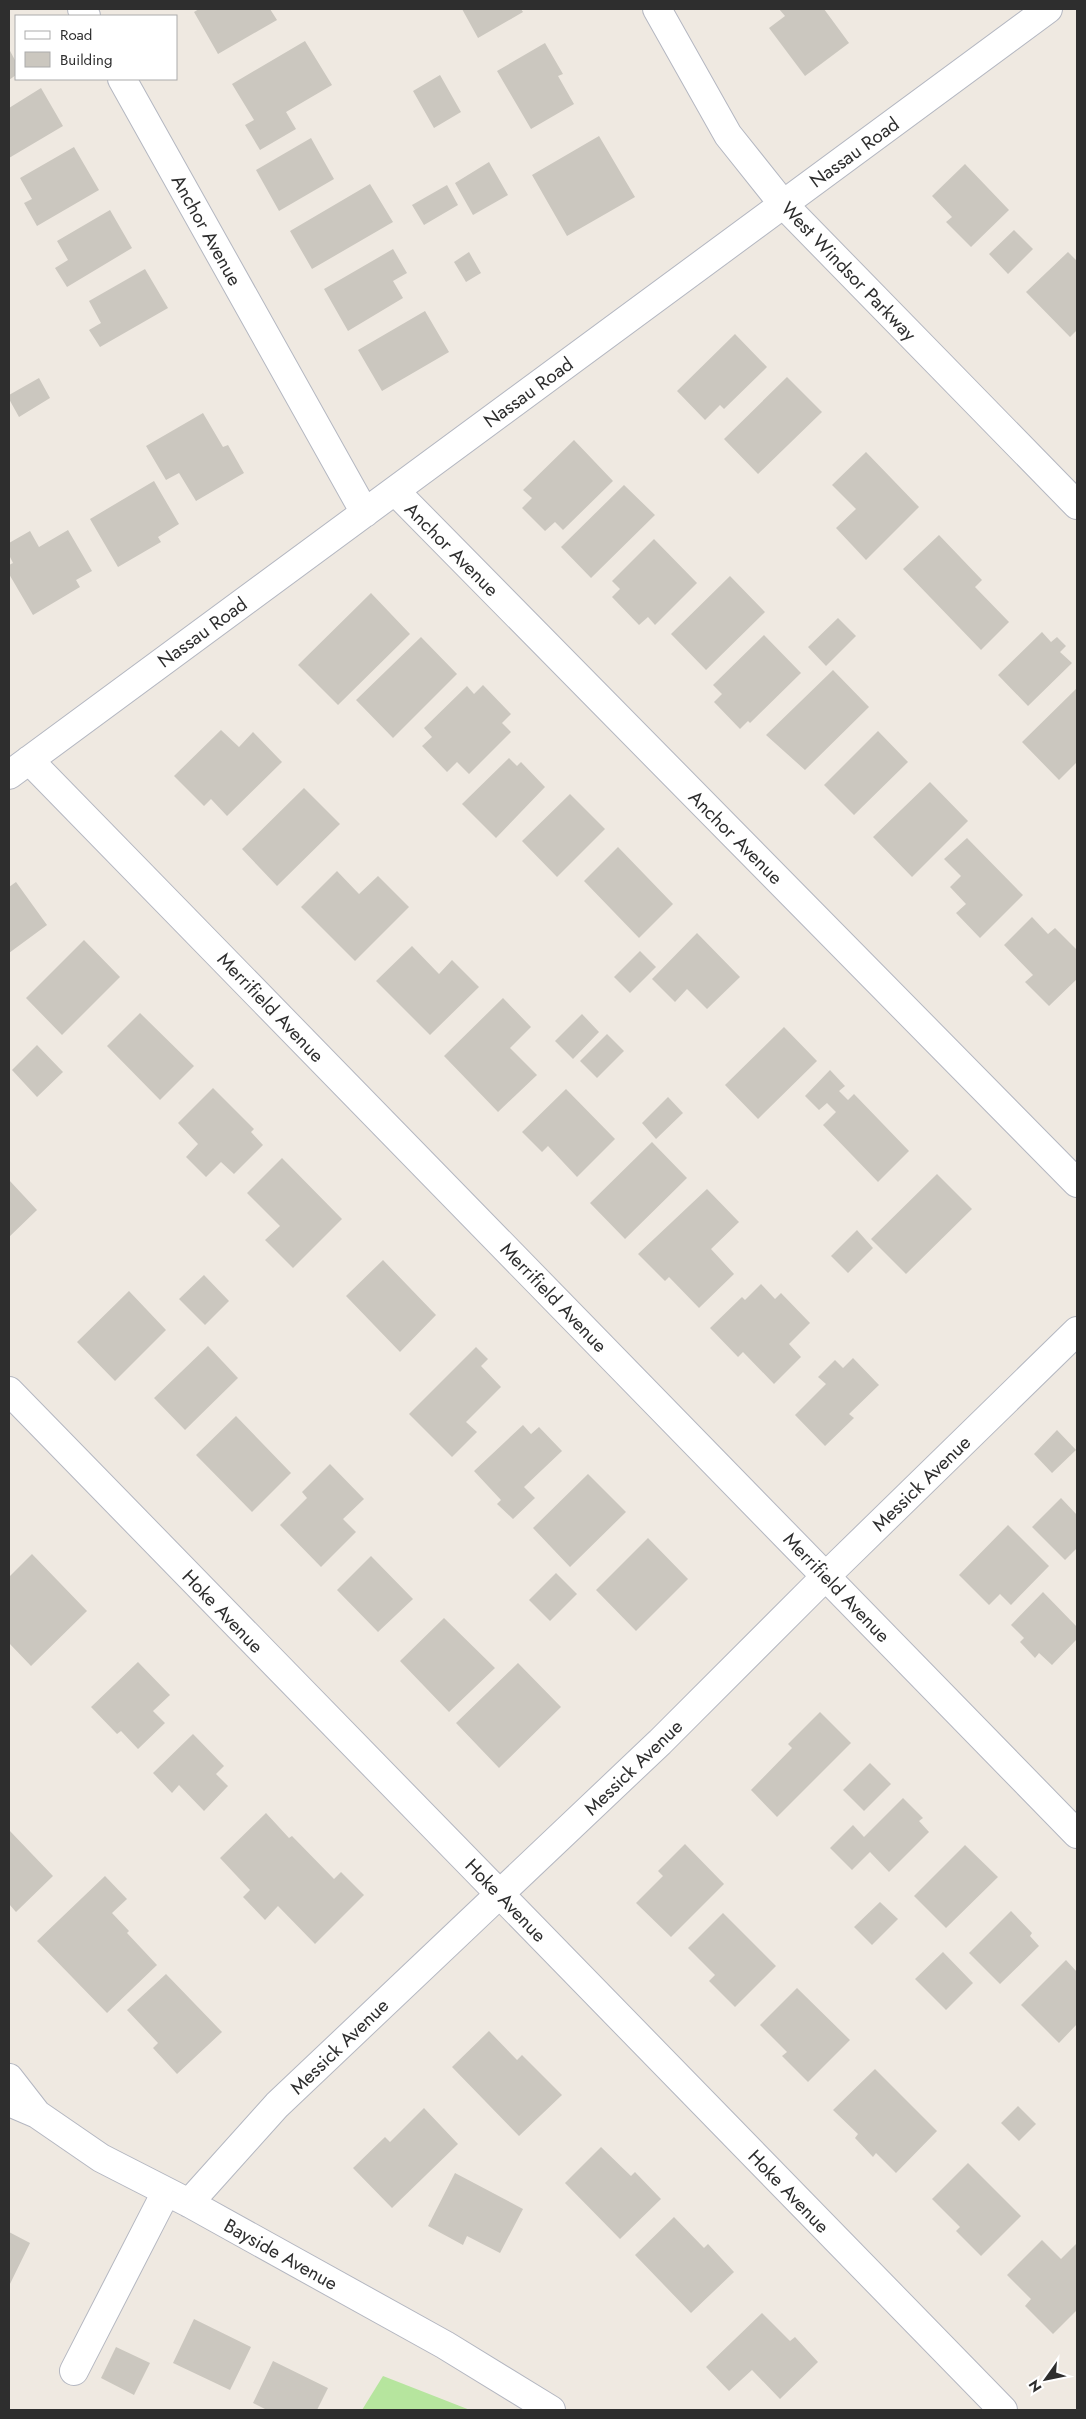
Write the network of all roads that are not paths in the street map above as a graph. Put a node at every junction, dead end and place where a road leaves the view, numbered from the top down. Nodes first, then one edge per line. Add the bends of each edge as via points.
1 (657, 9) edge
2 (1048, 9) edge
3 (123, 80) edge
4 (783, 204) junction
5 (395, 491) junction
6 (1077, 505) edge
7 (365, 513) junction
8 (19, 768) edge
9 (1077, 1183) edge
10 (1077, 1331) edge
11 (9, 1392) edge
12 (826, 1576) junction
13 (1077, 1834) edge
14 (500, 1894) junction
15 (9, 2078) edge
16 (9, 2102) edge
17 (37, 2114) junction
18 (177, 2197) junction
19 (74, 2371) dead end
20 (551, 2410) edge
21 (1003, 2410) edge

1 - 4 street, West Windsor Parkway via 728,135
2 - 4 street, Nassau Road
3 - 7 street, Anchor Avenue
4 - 5 street, Nassau Road
4 - 6 street, West Windsor Parkway
5 - 7 street, Nassau Road
5 - 9 street, Anchor Avenue
7 - 8 street, Nassau Road
8 - 12 street, Merrifield Avenue
10 - 12 street, Messick Avenue
11 - 14 street, Hoke Avenue
12 - 13 street, Merrifield Avenue
12 - 14 street, Messick Avenue via 660,1742
14 - 18 street, Messick Avenue
14 - 21 street, Hoke Avenue
15 - 17 street
16 - 17 street, Bayside Avenue
17 - 18 street, Bayside Avenue via 101,2158
18 - 19 street, Messick Avenue
18 - 20 street, Bayside Avenue via 444,2345

